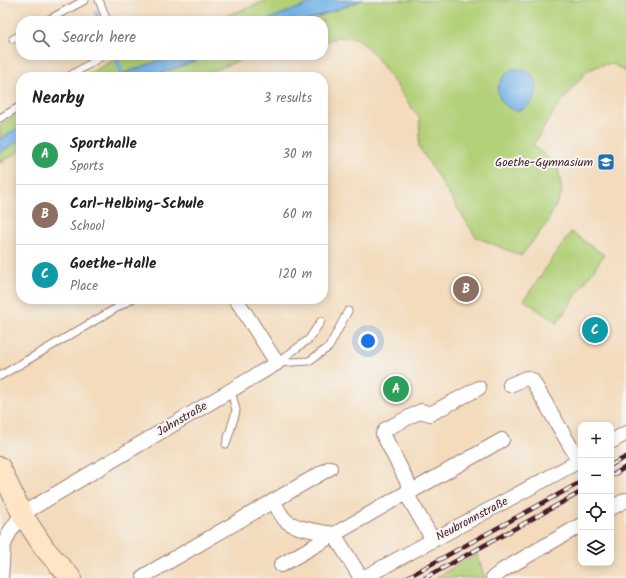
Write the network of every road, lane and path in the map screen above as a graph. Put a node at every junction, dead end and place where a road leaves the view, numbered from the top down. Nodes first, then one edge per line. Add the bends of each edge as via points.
1 (85, 0) edge
2 (99, 0) edge
3 (55, 16) edge
4 (105, 16) edge
5 (16, 38) edge
6 (13, 39) dead end
7 (96, 60) edge
8 (76, 72) edge
9 (16, 109) edge
10 (0, 118) edge
11 (123, 304) edge
12 (239, 304) edge
13 (348, 311) dead end
14 (321, 321) dead end
15 (277, 363) junction
16 (0, 376) edge
17 (510, 385) dead end
18 (479, 388) dead end
19 (231, 391) junction
20 (626, 434) edge
21 (502, 440) dead end
22 (614, 440) edge
23 (226, 444) dead end
24 (579, 458) edge
25 (578, 461) edge
26 (0, 467) edge
27 (330, 468) dead end
28 (409, 492) junction
29 (626, 500) edge
30 (273, 501) junction
31 (614, 506) edge
32 (22, 514) junction
33 (578, 528) edge
34 (334, 534) junction
35 (433, 540) junction
36 (281, 565) dead end
37 (68, 575) edge
38 (144, 576) dead end
39 (1, 578) edge
40 (362, 578) edge
41 (493, 578) edge

1 - 3 lane
2 - 4 lane
5 - 6 lane
7 - 8 lane
9 - 10 lane
11 - 16 lane
12 - 15 street
13 - 15 lane via 329,348 309,361
14 - 15 lane via 309,339
15 - 19 street, Jahnstraße
17 - 24 street via 526,378 532,380
18 - 28 street via 430,414 421,411 386,429 383,434
19 - 23 lane via 236,415
19 - 32 street, Jahnstraße
20 - 22 street
21 - 28 street
25 - 35 street, Neubronnstraße
26 - 32 street
27 - 30 street
28 - 34 street
28 - 35 street
29 - 31 street
30 - 34 street via 287,521 296,526
30 - 38 street
32 - 37 street via 45,549
32 - 39 street via 3,547
33 - 41 street
34 - 36 street
34 - 40 street
35 - 40 street, Neubronnstraße

